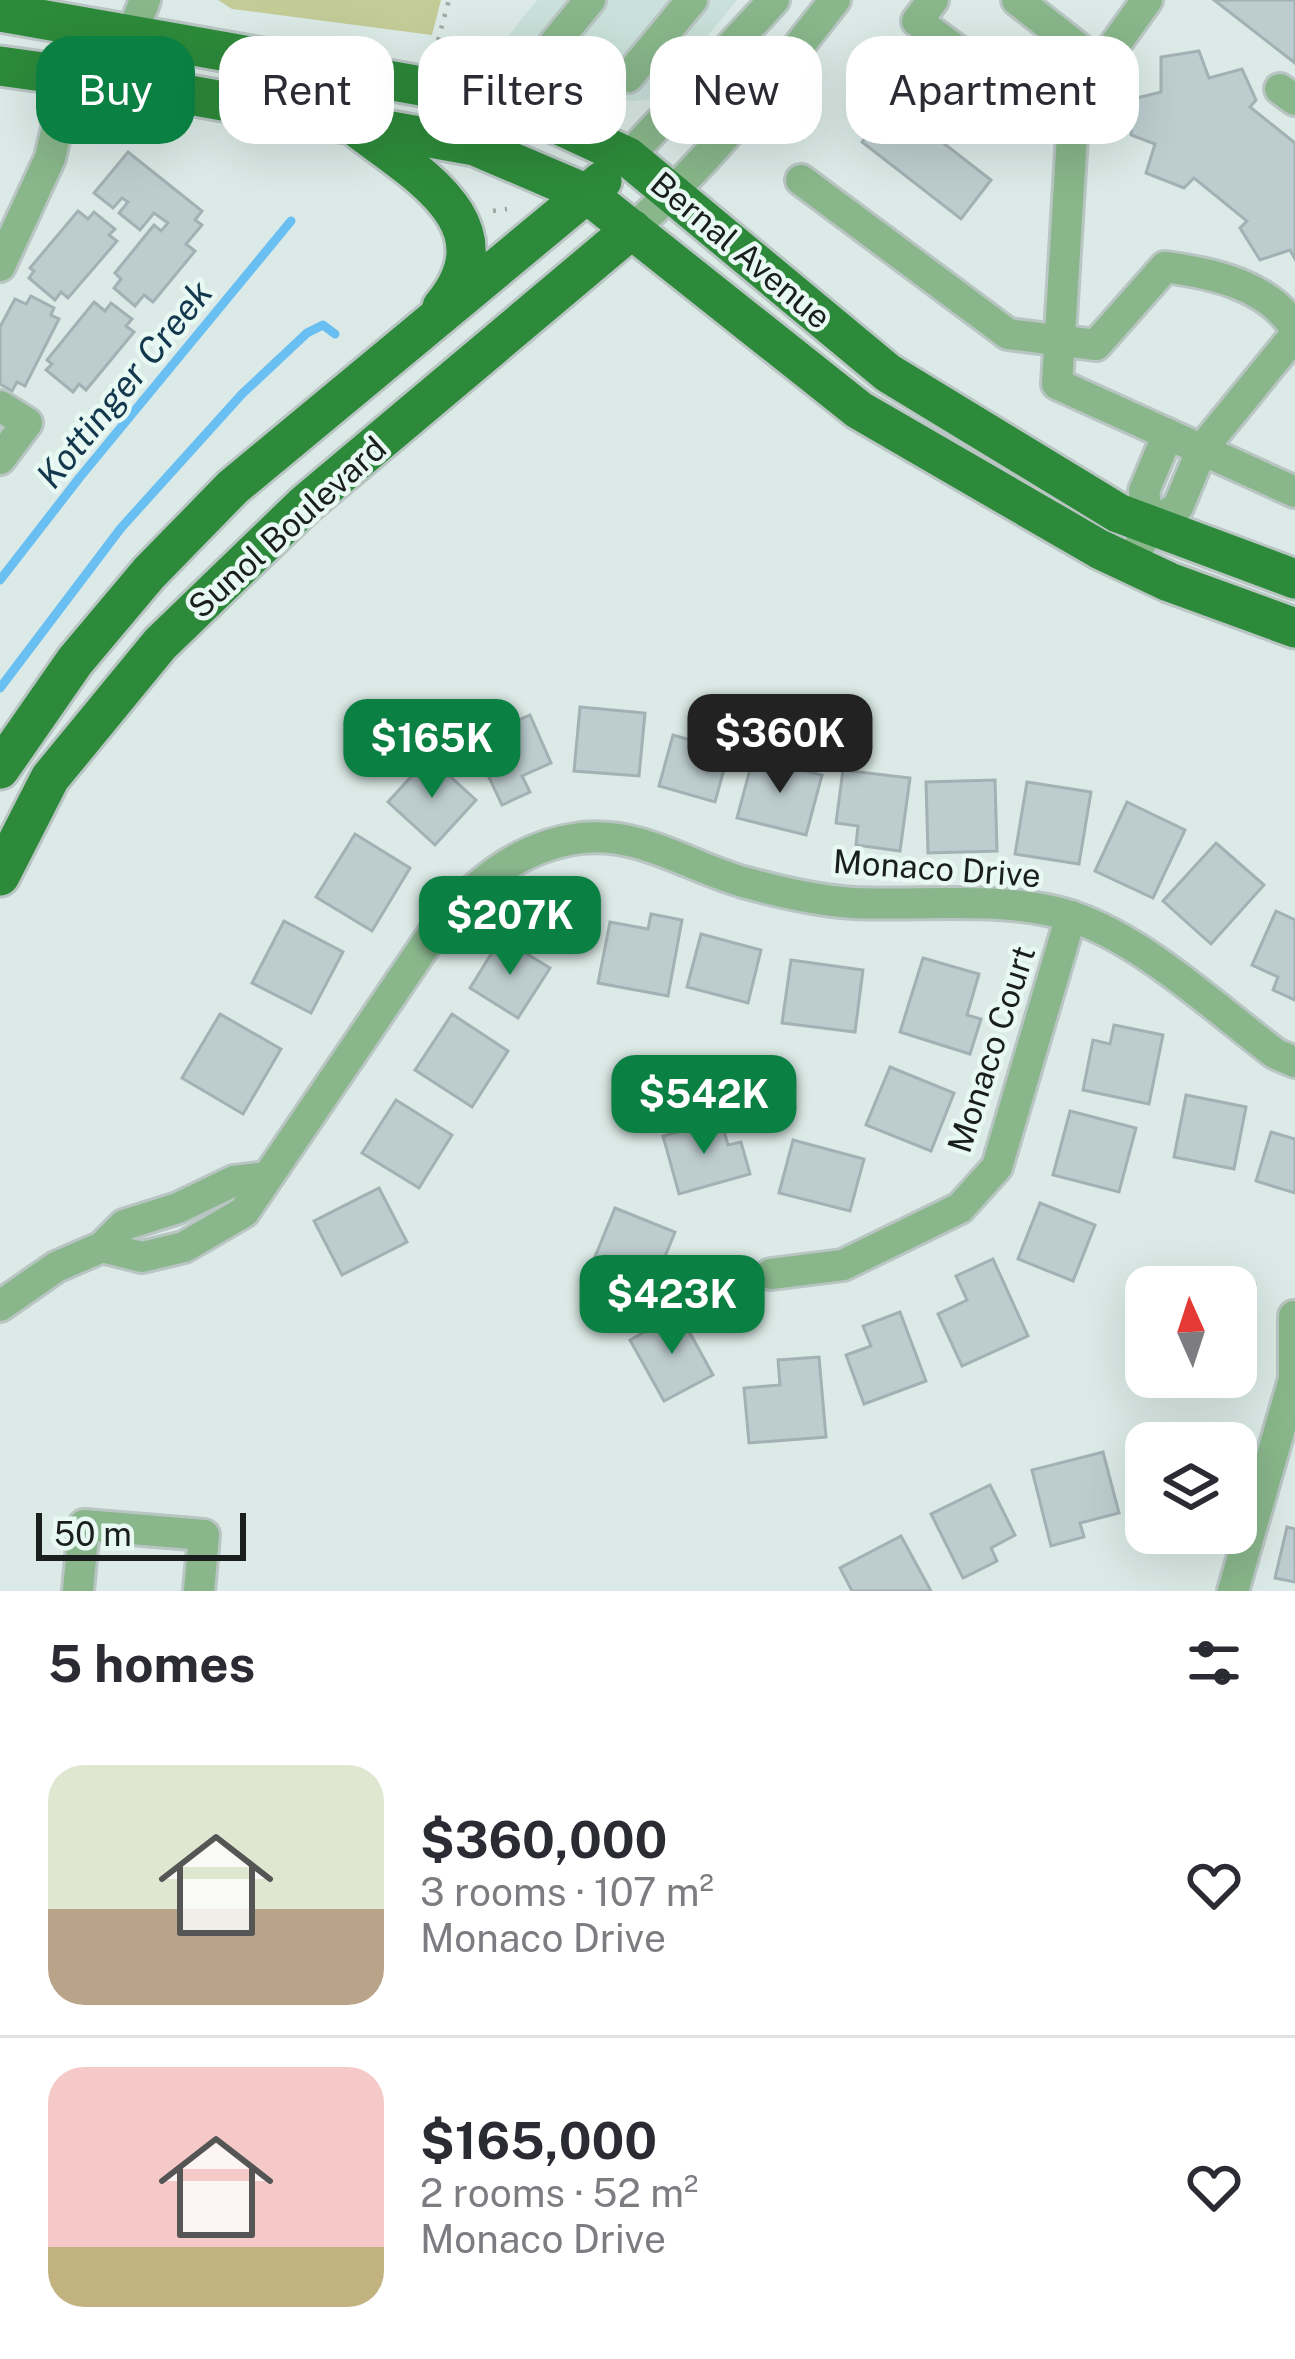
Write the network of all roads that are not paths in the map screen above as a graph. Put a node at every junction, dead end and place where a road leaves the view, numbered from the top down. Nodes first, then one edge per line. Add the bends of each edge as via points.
1 (590, 0) edge
2 (692, 0) edge
3 (774, 0) edge
4 (836, 0) edge
5 (933, 0) edge
6 (1017, 0) edge
7 (1147, 0) edge
8 (0, 12) edge
9 (138, 17) edge
10 (560, 36) edge
11 (937, 36) edge
12 (1063, 36) edge
13 (1121, 36) edge
14 (0, 66) edge
15 (36, 71) edge
16 (626, 77) edge
17 (418, 81) edge
18 (394, 131) edge
19 (53, 144) edge
20 (379, 144) edge
21 (600, 144) edge
22 (1072, 144) edge
23 (628, 157) junction
24 (801, 180) dead end
25 (587, 194) junction
26 (673, 194) junction
27 (632, 229) junction
28 (0, 266) edge
29 (1295, 332) edge
30 (416, 339) junction
31 (1059, 340) junction
32 (0, 406) edge
33 (1168, 434) junction
34 (1202, 449) junction
35 (0, 459) edge
36 (1295, 492) edge
37 (1149, 526) junction
38 (1132, 565) junction
39 (1295, 580) edge
40 (1295, 628) edge
41 (0, 770) edge
42 (0, 876) edge
43 (1071, 916) junction
44 (1295, 1062) edge
45 (771, 1274) dead end
46 (0, 1306) edge
47 (1294, 1316) edge
48 (78, 1591) edge
49 (199, 1591) edge
50 (1233, 1591) edge

1 - 10 street
2 - 16 street
3 - 23 street
4 - 26 street
5 - 11 street via 917,21
6 - 12 street
7 - 13 street
8 - 9 main road, Bernal Avenue
9 - 17 main road, Bernal Avenue
14 - 15 main road, Bernal Avenue
18 - 25 main road, Bernal Avenue via 476,146
19 - 28 street
20 - 30 main road via 428,181 453,208 464,236 462,283
21 - 23 main road, Bernal Avenue
22 - 31 street
23 - 25 main road, Sunol Boulevard
23 - 26 main road, Bernal Avenue
24 - 31 street via 1008,334
25 - 27 main road, Bernal Avenue
25 - 30 main road, Sunol Boulevard
26 - 27 street
26 - 37 main road, Bernal Avenue via 888,373
27 - 38 main road, Bernal Avenue via 860,410
27 - 42 main road, Sunol Boulevard via 304,505 160,644 50,778
29 - 31 street via 1264,296 1211,274 1165,267 1096,345
29 - 34 street
30 - 41 main road, Sunol Boulevard via 233,487 149,572
31 - 33 street via 1057,383
32 - 35 street via 28,424
33 - 34 street
33 - 37 street via 1144,490
34 - 36 street
34 - 37 street via 1178,507
37 - 38 street
37 - 39 main road, Bernal Avenue
38 - 40 main road, Bernal Avenue
43 - 44 street, Monaco Drive via 1135,944
43 - 45 street, Monaco Court via 997,1167 960,1208 842,1265
43 - 46 street, Monaco Drive via 848,902 744,883 644,842 581,838 515,858 465,894 432,935 267,1177 234,1181 124,1225 102,1247
47 - 50 street via 1294,1379
48 - 49 street via 84,1525 204,1535

